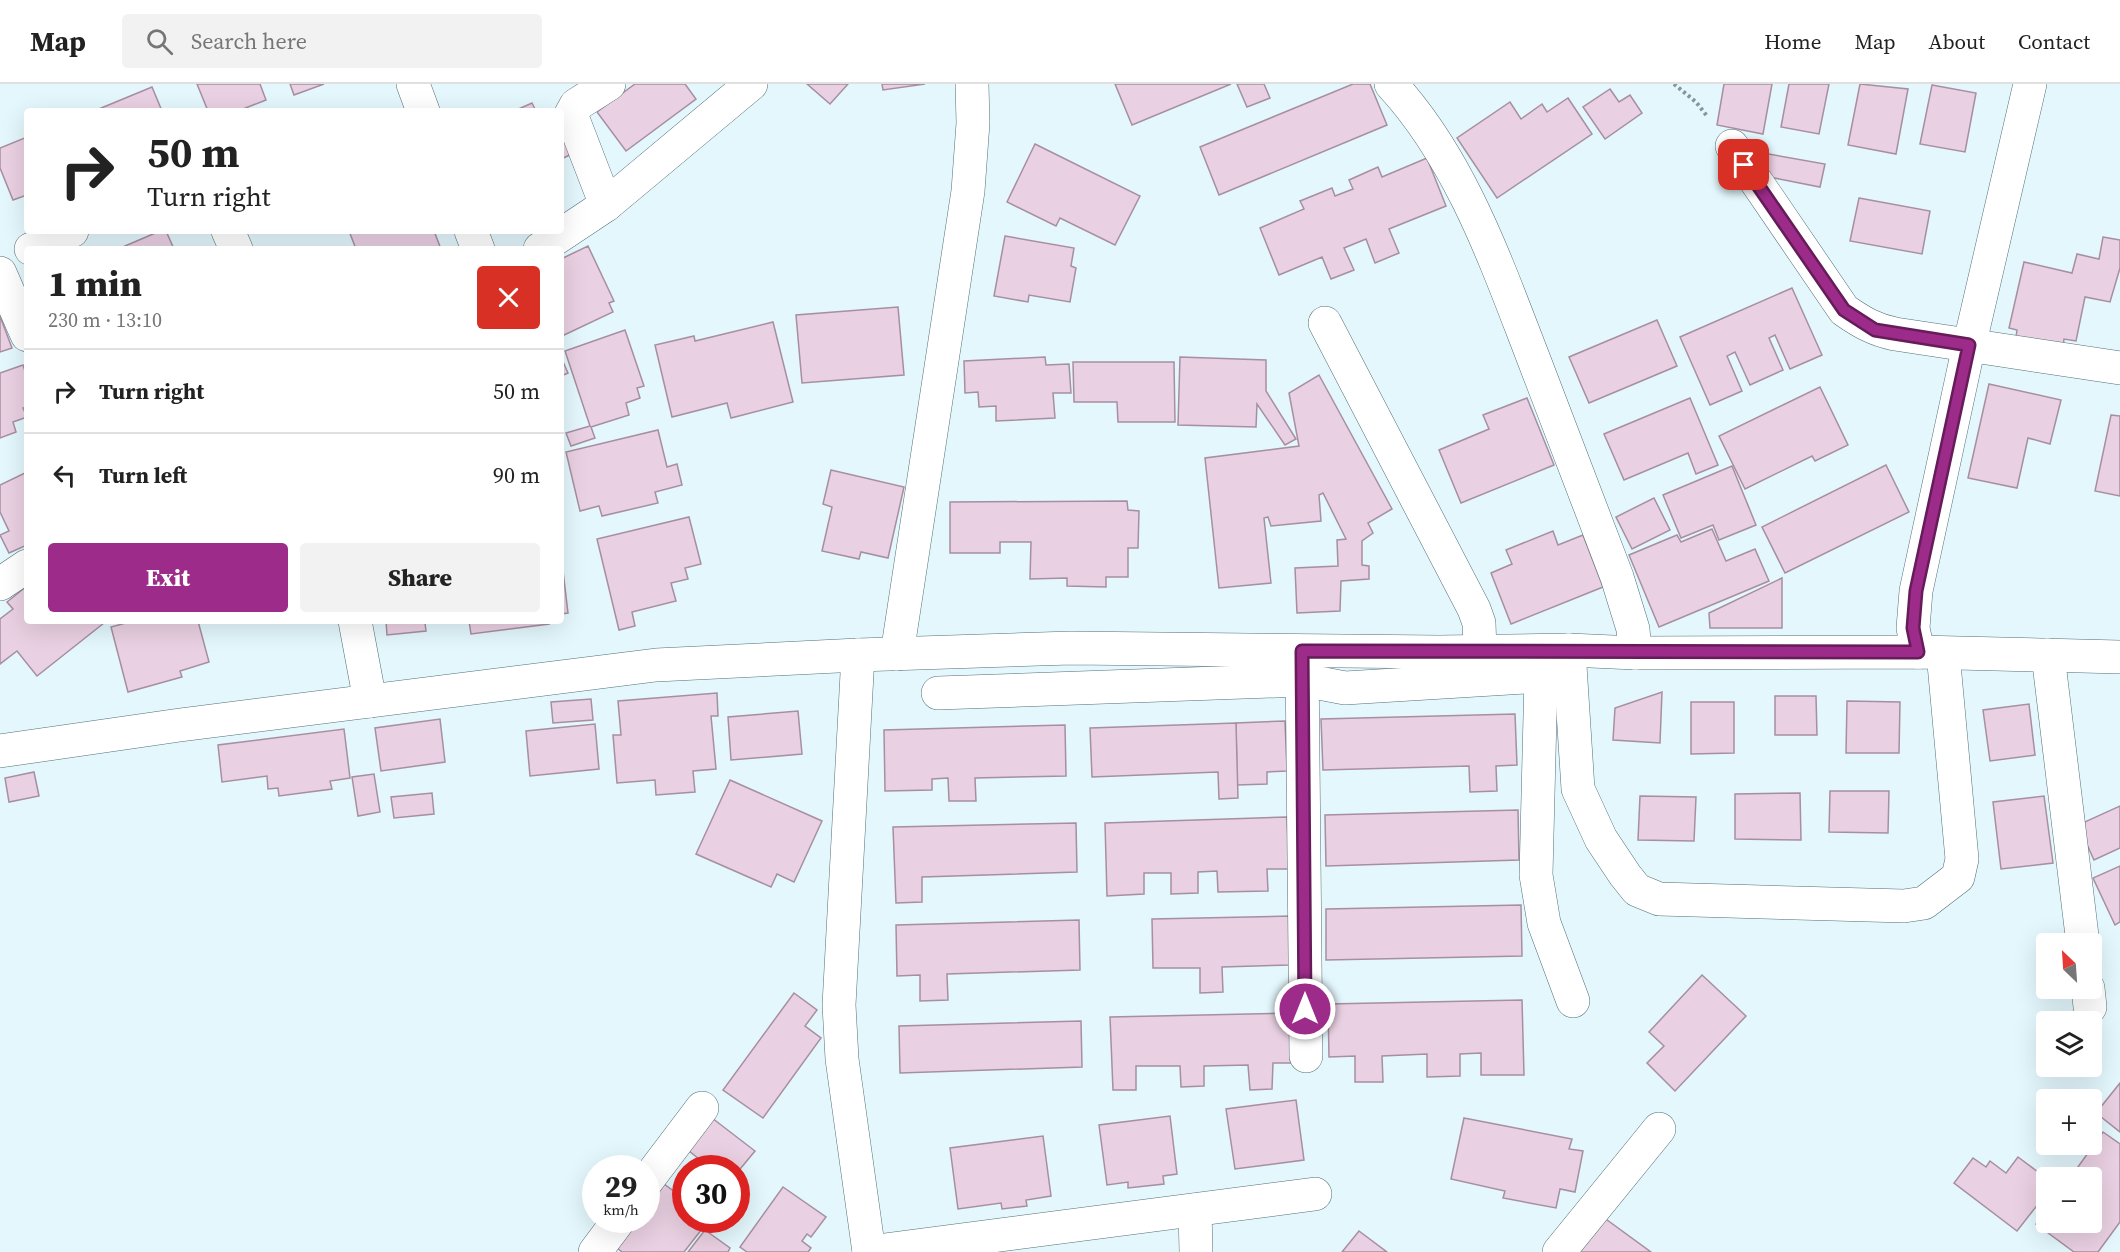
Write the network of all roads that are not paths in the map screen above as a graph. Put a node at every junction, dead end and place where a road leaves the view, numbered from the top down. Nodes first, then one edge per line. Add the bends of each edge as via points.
1 (413, 84) edge
2 (609, 84) edge
3 (751, 84) edge
4 (972, 84) edge
5 (1391, 84) edge
6 (2031, 84) edge
7 (422, 108) edge
8 (1732, 146) dead end
9 (606, 205) junction
10 (564, 233) edge
11 (65, 234) edge
12 (562, 234) edge
13 (38, 246) edge
14 (544, 246) edge
15 (24, 252) edge
16 (0, 262) edge
17 (0, 273) edge
18 (1325, 322) dead end
19 (24, 328) edge
20 (1969, 345) junction
21 (2120, 366) edge
22 (24, 568) edge
23 (0, 584) edge
24 (356, 624) edge
25 (1569, 650) junction
26 (1480, 651) junction
27 (1635, 653) junction
28 (1931, 653) junction
29 (897, 654) junction
30 (858, 655) junction
31 (2048, 655) junction
32 (2120, 657) edge
33 (1302, 665) junction
34 (938, 693) dead end
35 (370, 701) junction
36 (0, 751) edge
37 (2082, 933) edge
38 (1573, 1001) dead end
39 (1306, 1056) dead end
40 (702, 1107) dead end
41 (1659, 1129) dead end
42 (660, 1163) edge
43 (1315, 1194) dead end
44 (1195, 1210) junction
45 (609, 1233) edge
46 (595, 1252) edge
47 (869, 1252) edge
48 (1196, 1252) edge
49 (1559, 1252) edge

1 - 7 street
2 - 9 street via 576,105 571,114
3 - 9 street
4 - 29 street via 968,191
5 - 27 street via 1436,144 1495,259 1617,576 1631,621
6 - 20 street
8 - 20 street via 1844,310 1875,330
9 - 10 street
11 - 13 street
12 - 14 street
15 - 16 street
17 - 19 street
18 - 26 street via 1474,609
20 - 21 street
20 - 28 street via 1916,591 1913,628
22 - 23 street
24 - 35 street
25 - 26 street
25 - 27 street
25 - 28 street via 1578,789 1601,839 1637,890 1659,899 1904,906 1924,903 1958,877 1962,859
26 - 33 street
27 - 28 street
28 - 31 street
29 - 30 street
29 - 33 street via 1071,648
30 - 35 street via 656,665
30 - 47 street via 839,1005 842,1059
31 - 32 street
31 - 37 street
33 - 34 street
33 - 38 street via 1345,688 1541,676 1536,875 1544,922
33 - 39 street
35 - 36 street
40 - 42 street
41 - 49 street
43 - 44 street
44 - 47 street
44 - 48 street
45 - 46 street

